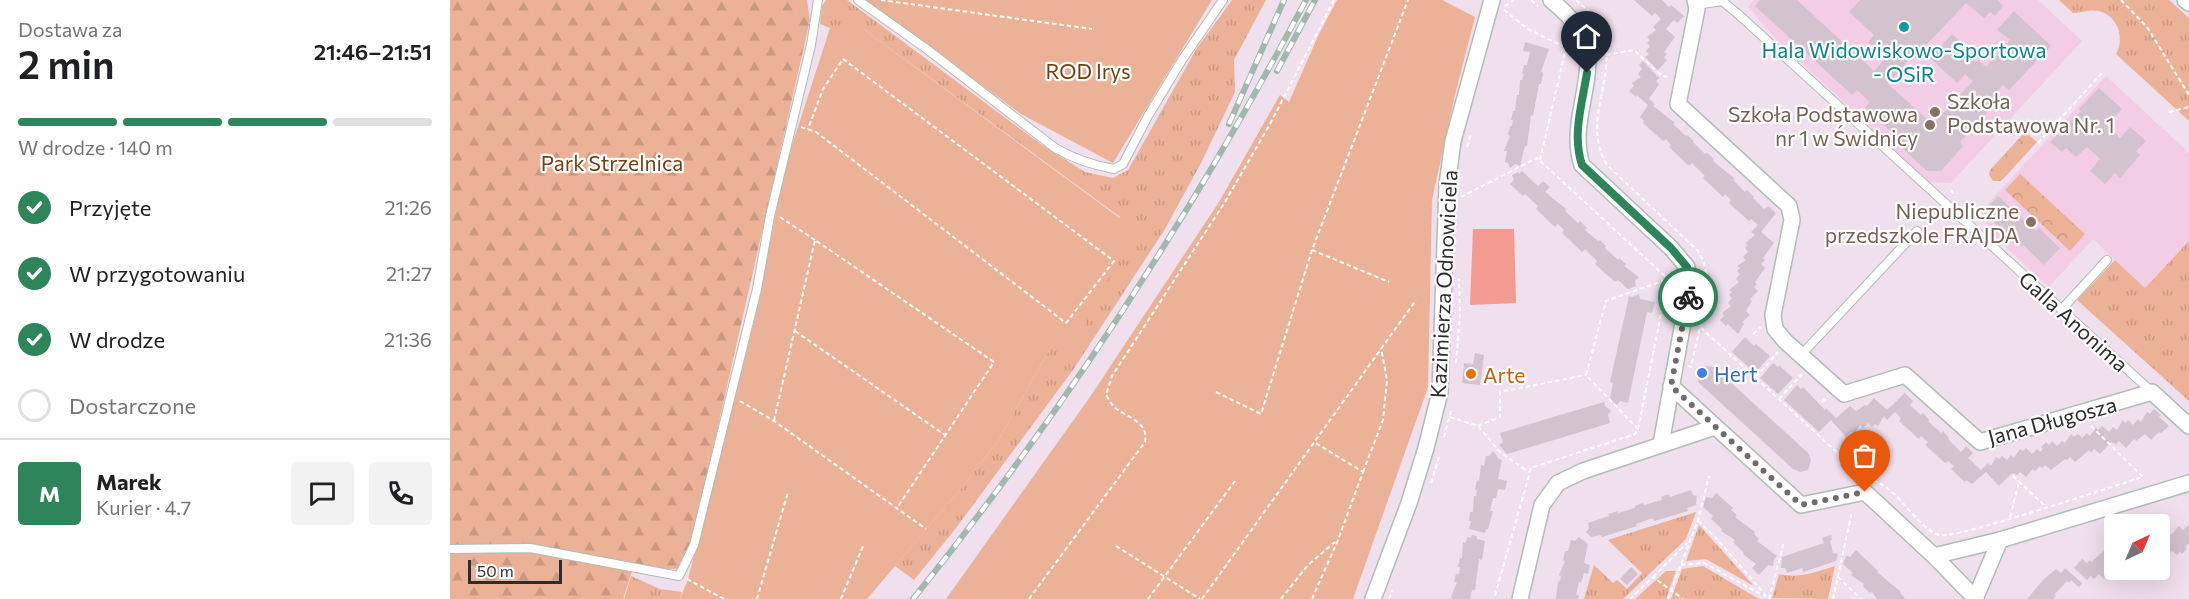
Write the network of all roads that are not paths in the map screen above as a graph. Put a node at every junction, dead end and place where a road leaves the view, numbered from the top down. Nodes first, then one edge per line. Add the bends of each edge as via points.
1 (818, 0) edge
2 (858, 0) edge
3 (1223, 0) edge
4 (1492, 0) edge
5 (2185, 0) edge
6 (1545, 3) edge
7 (1695, 3) edge
8 (2189, 3) edge
9 (1917, 231) dead end
10 (2107, 260) dead end
11 (2061, 310) junction
12 (1801, 355) junction
13 (1671, 386) junction
14 (2152, 392) junction
15 (2189, 426) edge
16 (1715, 427) junction
17 (1661, 444) junction
18 (2189, 483) edge
19 (2000, 540) junction
20 (450, 549) edge
21 (1934, 556) junction
22 (1373, 599) edge
23 (1520, 599) edge
24 (1975, 599) edge

1 - 20 lane via 757,289 694,545 679,576 530,548
2 - 3 lane via 1055,148 1093,166 1114,169 1123,164 1182,60
4 - 22 street, Kazimierza Odnowiciela via 1453,141 1445,200 1440,392 1412,492
5 - 8 street
6 - 13 street via 1569,15 1583,36 1587,52 1577,130 1582,165 1687,267 1690,284
7 - 11 lane, Galla Anonima via 1722,1 1738,14
7 - 12 street, Jana Długosza via 1678,104 1789,206 1792,220 1769,327
9 - 12 lane
10 - 11 lane
11 - 14 lane, Galla Anonima
12 - 14 street, Jana Długosza via 1844,394 1905,375 1980,442
13 - 16 street
13 - 17 street
14 - 15 street
16 - 17 street
16 - 21 street via 1801,505 1865,492
17 - 23 street via 1558,483 1542,505
18 - 19 street
19 - 21 street
19 - 24 street
21 - 24 street

